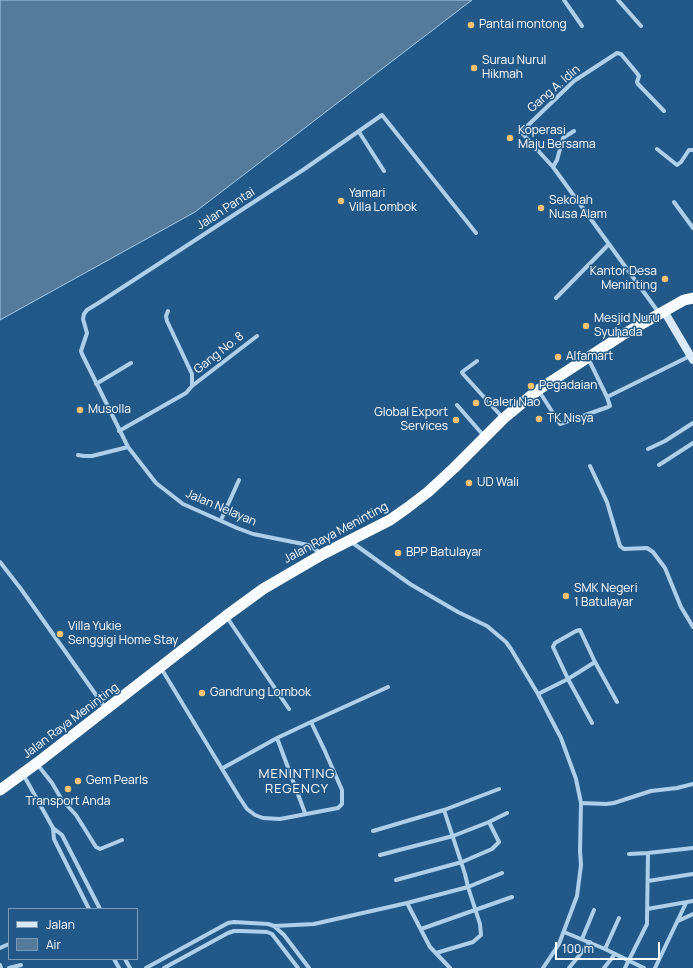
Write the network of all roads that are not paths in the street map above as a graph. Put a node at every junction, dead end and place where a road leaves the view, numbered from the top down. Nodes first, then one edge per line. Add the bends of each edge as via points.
1 (564, 0) edge
2 (618, 0) edge
3 (582, 26) dead end
4 (641, 26) dead end
5 (664, 111) dead end
6 (574, 131) dead end
7 (359, 132) junction
8 (657, 149) dead end
9 (693, 150) edge
10 (553, 167) junction
11 (384, 171) dead end
12 (674, 202) dead end
13 (693, 228) edge
14 (476, 233) dead end
15 (610, 244) junction
16 (693, 292) edge
17 (556, 298) dead end
18 (689, 299) edge
19 (168, 311) dead end
20 (662, 313) junction
21 (83, 319) joint
22 (257, 336) dead end
23 (588, 358) junction
24 (692, 358) edge
25 (477, 361) dead end
26 (131, 363) dead end
27 (96, 384) junction
28 (192, 386) junction
29 (538, 390) junction
30 (607, 397) junction
31 (457, 405) dead end
32 (504, 418) junction
33 (693, 423) edge
34 (119, 431) junction
35 (484, 436) junction
36 (693, 443) edge
37 (128, 447) junction
38 (648, 449) dead end
39 (78, 455) dead end
40 (659, 465) dead end
41 (590, 466) dead end
42 (238, 480) dead end
43 (221, 520) junction
44 (349, 541) junction
45 (323, 554) junction
46 (0, 562) edge
47 (226, 616) junction
48 (693, 627) edge
49 (595, 662) junction
50 (161, 667) junction
51 (568, 679) junction
52 (388, 687) dead end
53 (538, 694) junction
54 (618, 702) dead end
55 (289, 709) dead end
56 (107, 710) junction
57 (311, 722) junction
58 (592, 723) dead end
59 (277, 738) junction
60 (37, 763) junction
61 (223, 768) junction
62 (23, 774) junction
63 (693, 784) edge
64 (499, 789) dead end
65 (0, 790) edge
66 (581, 803) junction
67 (444, 810) junction
68 (305, 813) junction
69 (507, 813) dead end
70 (489, 822) junction
71 (53, 828) junction
72 (373, 831) dead end
73 (453, 836) junction
74 (65, 840) junction
75 (122, 840) dead end
76 (56, 844) junction
77 (693, 848) edge
78 (648, 853) junction
79 (629, 854) dead end
80 (380, 855) dead end
81 (462, 862) junction
82 (502, 873) dead end
83 (693, 874) edge
84 (396, 880) dead end
85 (648, 880) junction
86 (468, 887) junction
87 (512, 897) dead end
88 (693, 902) edge
89 (407, 903) junction
90 (686, 903) junction
91 (88, 908) edge
92 (99, 908) edge
93 (647, 909) junction
94 (475, 910) junction
95 (594, 910) dead end
96 (693, 914) edge
97 (620, 918) dead end
98 (677, 921) junction
99 (274, 926) junction
100 (421, 929) junction
101 (564, 932) junction
102 (582, 939) junction
103 (196, 940) junction
104 (590, 942) junction
105 (200, 947) junction
106 (605, 949) junction
107 (436, 953) junction
108 (615, 954) junction
109 (302, 957) junction
110 (629, 961) junction
111 (295, 963) junction
112 (0, 965) edge
113 (21, 965) dead end
114 (1, 968) edge
115 (9, 968) edge
116 (146, 968) edge
117 (164, 968) edge
118 (298, 968) edge
119 (310, 968) edge
120 (450, 968) edge
121 (543, 968) edge
122 (569, 968) edge
123 (604, 968) edge
124 (625, 968) edge
125 (644, 968) edge
126 (655, 968) edge

1 - 3 street
2 - 4 street
5 - 10 street, Gang A. Idin via 638,84 639,76 636,72 620,54 616,53 574,81 521,132
6 - 10 street via 563,138
7 - 11 street
7 - 14 street, Jalan Pantai via 382,115
7 - 21 street, Jalan Pantai via 87,310
8 - 9 street via 676,165 689,150
10 - 15 street
12 - 13 street
15 - 17 street
15 - 20 street
16 - 18 highway, Jalan Raya Meninting
18 - 20 highway, Jalan Raya Meninting
19 - 28 street via 167,321 192,374
20 - 23 highway, Jalan Raya Meninting
20 - 24 main road
21 - 27 street, Jalan Nelayan via 86,333 82,354
22 - 28 street, Gang No. 8
23 - 29 highway, Jalan Raya Meninting
23 - 30 street
24 - 30 street
25 - 32 street via 462,374
26 - 27 street
27 - 34 street, Jalan Nelayan
28 - 34 street, Gang No. 8 via 186,393
29 - 30 street via 560,424 610,406
29 - 32 highway, Jalan Raya Meninting
31 - 35 street
32 - 35 highway, Jalan Raya Meninting
33 - 38 street
34 - 37 street, Jalan Nelayan
35 - 44 highway, Jalan Raya Meninting via 428,492 390,520
36 - 40 street
37 - 39 street via 92,456
37 - 43 street, Jalan Nelayan via 156,483 193,509
41 - 48 street via 607,502 620,546 624,549 647,548 652,552 665,568 681,607
42 - 43 street
43 - 45 street, Jalan Nelayan via 253,534 308,545
44 - 45 highway, Jalan Raya Meninting
44 - 53 street via 410,584 495,631 511,649
45 - 47 highway, Jalan Raya Meninting via 263,589
46 - 56 street
47 - 50 highway, Jalan Raya Meninting
47 - 55 street
49 - 51 street
49 - 51 street via 580,630 555,643 553,647
49 - 54 street
50 - 56 highway, Jalan Raya Meninting
50 - 61 street
51 - 53 street
51 - 58 street
52 - 57 street
53 - 66 street via 566,752
56 - 60 highway, Jalan Raya Meninting
57 - 59 street
57 - 68 street via 342,790 343,798 338,808
59 - 61 street
59 - 68 street
60 - 62 highway, Jalan Raya Meninting
60 - 75 street via 62,800 76,815 96,848 100,850
61 - 68 street via 247,809 254,815 280,819
62 - 65 highway, Jalan Raya Meninting
62 - 71 street
63 - 66 street via 651,791 614,803
64 - 67 street
66 - 101 street via 577,896
67 - 72 street
67 - 73 street
69 - 70 street
70 - 73 street
70 - 81 street via 499,842 492,849
71 - 74 street
71 - 76 street
73 - 80 street
73 - 81 street
74 - 76 street
74 - 92 street
76 - 91 street
77 - 78 street
78 - 79 street
78 - 85 street
81 - 84 street
81 - 86 street
82 - 86 street
83 - 85 street
85 - 93 street
86 - 89 street
86 - 94 street
87 - 94 street
88 - 90 street
89 - 99 street via 314,924
89 - 100 street
90 - 93 street
90 - 98 street
93 - 110 street via 647,924
94 - 100 street
94 - 107 street via 481,935 473,942
95 - 102 street
96 - 98 street
97 - 106 street
98 - 126 street
99 - 103 street via 228,923
99 - 109 street
100 - 107 street
101 - 102 street
101 - 121 street
102 - 104 street
103 - 105 street
103 - 116 street
104 - 106 street
104 - 122 street
105 - 111 street via 234,931 266,932 272,934
105 - 117 street
106 - 108 street
107 - 120 street
108 - 110 street
108 - 123 street
109 - 111 street
109 - 119 street
110 - 124 street
110 - 125 street
111 - 118 street
112 - 114 street
113 - 115 street

